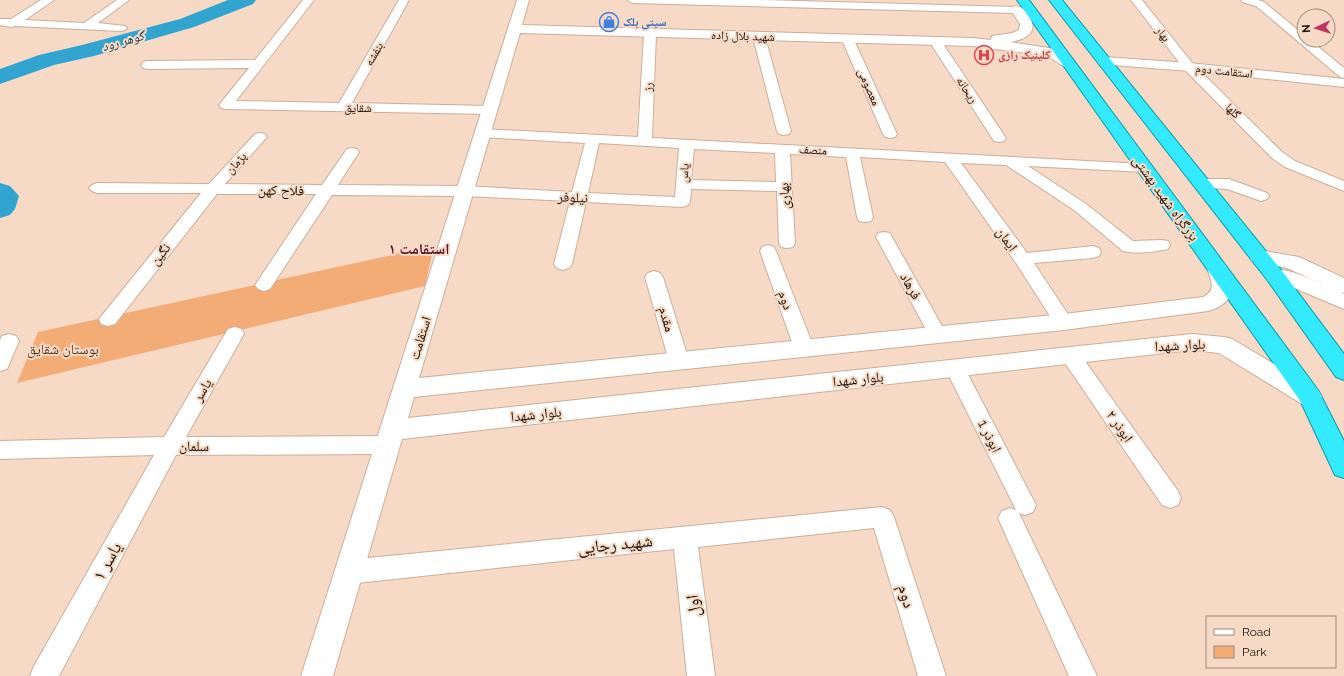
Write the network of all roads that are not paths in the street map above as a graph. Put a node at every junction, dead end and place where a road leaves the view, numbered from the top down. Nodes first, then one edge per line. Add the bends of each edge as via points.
1 (49, 0) edge
2 (124, 0) edge
3 (309, 0) edge
4 (404, 0) edge
5 (523, 0) edge
6 (632, 0) edge
7 (1005, 0) edge
8 (1055, 0) edge
9 (1070, 0) edge
10 (1136, 0) edge
11 (1246, 0) edge
12 (1020, 5) edge
13 (0, 22) edge
14 (14, 22) junction
15 (87, 26) junction
16 (121, 28) dead end
17 (514, 29) junction
18 (1079, 29) junction
19 (0, 31) edge
20 (650, 34) junction
21 (759, 37) junction
22 (848, 40) junction
23 (935, 41) junction
24 (972, 42) junction
25 (1104, 61) junction
26 (1068, 63) junction
27 (258, 64) junction
28 (147, 65) dead end
29 (1189, 67) junction
30 (1344, 74) edge
31 (1344, 83) edge
32 (344, 107) junction
33 (489, 110) junction
34 (784, 131) dead end
35 (482, 133) junction
36 (890, 134) dead end
37 (260, 137) dead end
38 (593, 138) junction
39 (999, 138) dead end
40 (646, 141) junction
41 (687, 143) junction
42 (782, 149) junction
43 (352, 152) dead end
44 (852, 152) junction
45 (949, 157) junction
46 (1009, 160) junction
47 (1144, 168) junction
48 (684, 184) junction
49 (1202, 184) junction
50 (1344, 186) edge
51 (784, 187) junction
52 (97, 188) dead end
53 (213, 189) junction
54 (328, 190) junction
55 (465, 192) junction
56 (1261, 196) dead end
57 (578, 197) junction
58 (682, 202) joint
59 (865, 217) dead end
60 (884, 237) dead end
61 (786, 242) dead end
62 (1162, 245) dead end
63 (768, 252) dead end
64 (1093, 252) dead end
65 (1259, 256) junction
66 (1022, 259) junction
67 (563, 264) dead end
68 (1217, 268) junction
69 (1275, 276) junction
70 (654, 277) dead end
71 (264, 285) dead end
72 (1343, 287) edge
73 (108, 319) dead end
74 (1064, 322) junction
75 (235, 334) dead end
76 (938, 334) junction
77 (9, 340) dead end
78 (804, 348) junction
79 (1070, 355) junction
80 (679, 361) junction
81 (0, 364) edge
82 (955, 368) junction
83 (1344, 371) edge
84 (404, 389) junction
85 (1310, 397) junction
86 (389, 438) junction
87 (170, 446) junction
88 (0, 450) edge
89 (1344, 467) edge
90 (1170, 498) dead end
91 (882, 517) joint
92 (685, 537) junction
93 (348, 572) junction
94 (44, 676) edge
95 (316, 676) edge
96 (701, 676) edge
97 (932, 676) edge
98 (1083, 676) edge

1 - 14 street
2 - 15 street
3 - 27 street
4 - 32 street, بنفشه
5 - 17 main road, استقامت
6 - 12 street
7 - 12 highway, بزرگراه شهید بهشتی
8 - 18 highway
9 - 18 highway
10 - 29 street, بهار
11 - 30 street via 1260,4
12 - 24 main road, شهید بلال زاده via 1028,28 1023,34
12 - 26 highway, بزرگراه شهید بهشتی via 1051,39
13 - 14 street
14 - 15 street
14 - 19 street
15 - 16 street
17 - 20 main road, شهید بلال زاده
17 - 33 main road, استقامت
18 - 25 highway
20 - 21 main road, شهید بلال زاده
20 - 40 street, رز
21 - 22 main road, شهید بلال زاده
21 - 34 street
22 - 23 main road, شهید بلال زاده
22 - 36 street, معصومی
23 - 24 main road, شهید بلال زاده
23 - 39 street, ریحانه
24 - 26 main road, شهید بلال زاده via 1050,52
25 - 29 main road, استقامت دوم
25 - 49 highway
26 - 47 highway, بزرگراه شهید بهشتی
27 - 28 street
27 - 32 street, شقایق via 226,105
29 - 31 main road, استقامت دوم
29 - 50 street, گلها via 1277,155 1290,164
32 - 33 street, شقایق
33 - 35 main road, استقامت
35 - 38 street, منصف
35 - 55 main road, استقامت
37 - 53 street, پژمان
38 - 40 street, منصف
38 - 57 street
40 - 41 street, منصف
41 - 42 street, منصف
41 - 48 street, یاس
42 - 44 street, منصف
42 - 51 street, بهاری
43 - 54 street
44 - 45 street, منصف
44 - 59 street
45 - 46 street, منصف
45 - 66 street, ایمان
46 - 47 street, منصف
46 - 62 street via 1080,207 1129,247
47 - 68 highway, بزرگراه شهید بهشتی
48 - 51 street
48 - 58 street, یاس
49 - 56 street via 1229,184
49 - 65 highway
51 - 61 street, بهاری
52 - 53 street, فلاح کهن
53 - 54 street, فلاح کهن
53 - 73 street, نگین
54 - 55 street, فلاح کهن
54 - 71 street
55 - 57 street, نیلوفر
55 - 84 main road, استقامت
57 - 58 street, نیلوفر
57 - 67 street
60 - 76 street, فرهاد
63 - 78 street, دوم
64 - 66 street
65 - 69 highway
65 - 72 main road via 1292,262
66 - 74 street, ایمان
68 - 74 main road via 1223,290 1220,296 1208,304
68 - 85 highway, بزرگراه شهید بهشتی
69 - 72 main road
69 - 83 highway
70 - 80 street, مقدم
74 - 76 main road
75 - 87 street, یاسر
76 - 78 main road
77 - 81 street
78 - 80 main road
79 - 82 main road, بلوار شهدا
79 - 85 main road, بلوار شهدا via 1192,342 1224,346
79 - 90 street, ابوذر ۲
80 - 84 main road
82 - 86 main road, بلوار شهدا
82 - 98 street, ابوذر 1
84 - 86 main road, استقامت
85 - 89 highway, بزرگراه شهید بهشتی
86 - 87 street, سلمان
86 - 93 main road, استقامت
87 - 88 street, سلمان
87 - 94 street, یاسر ۱
91 - 92 street, شهید رجایی
91 - 97 street, دوم
92 - 93 street, شهید رجایی
92 - 96 street, اول
93 - 95 main road, استقامت

